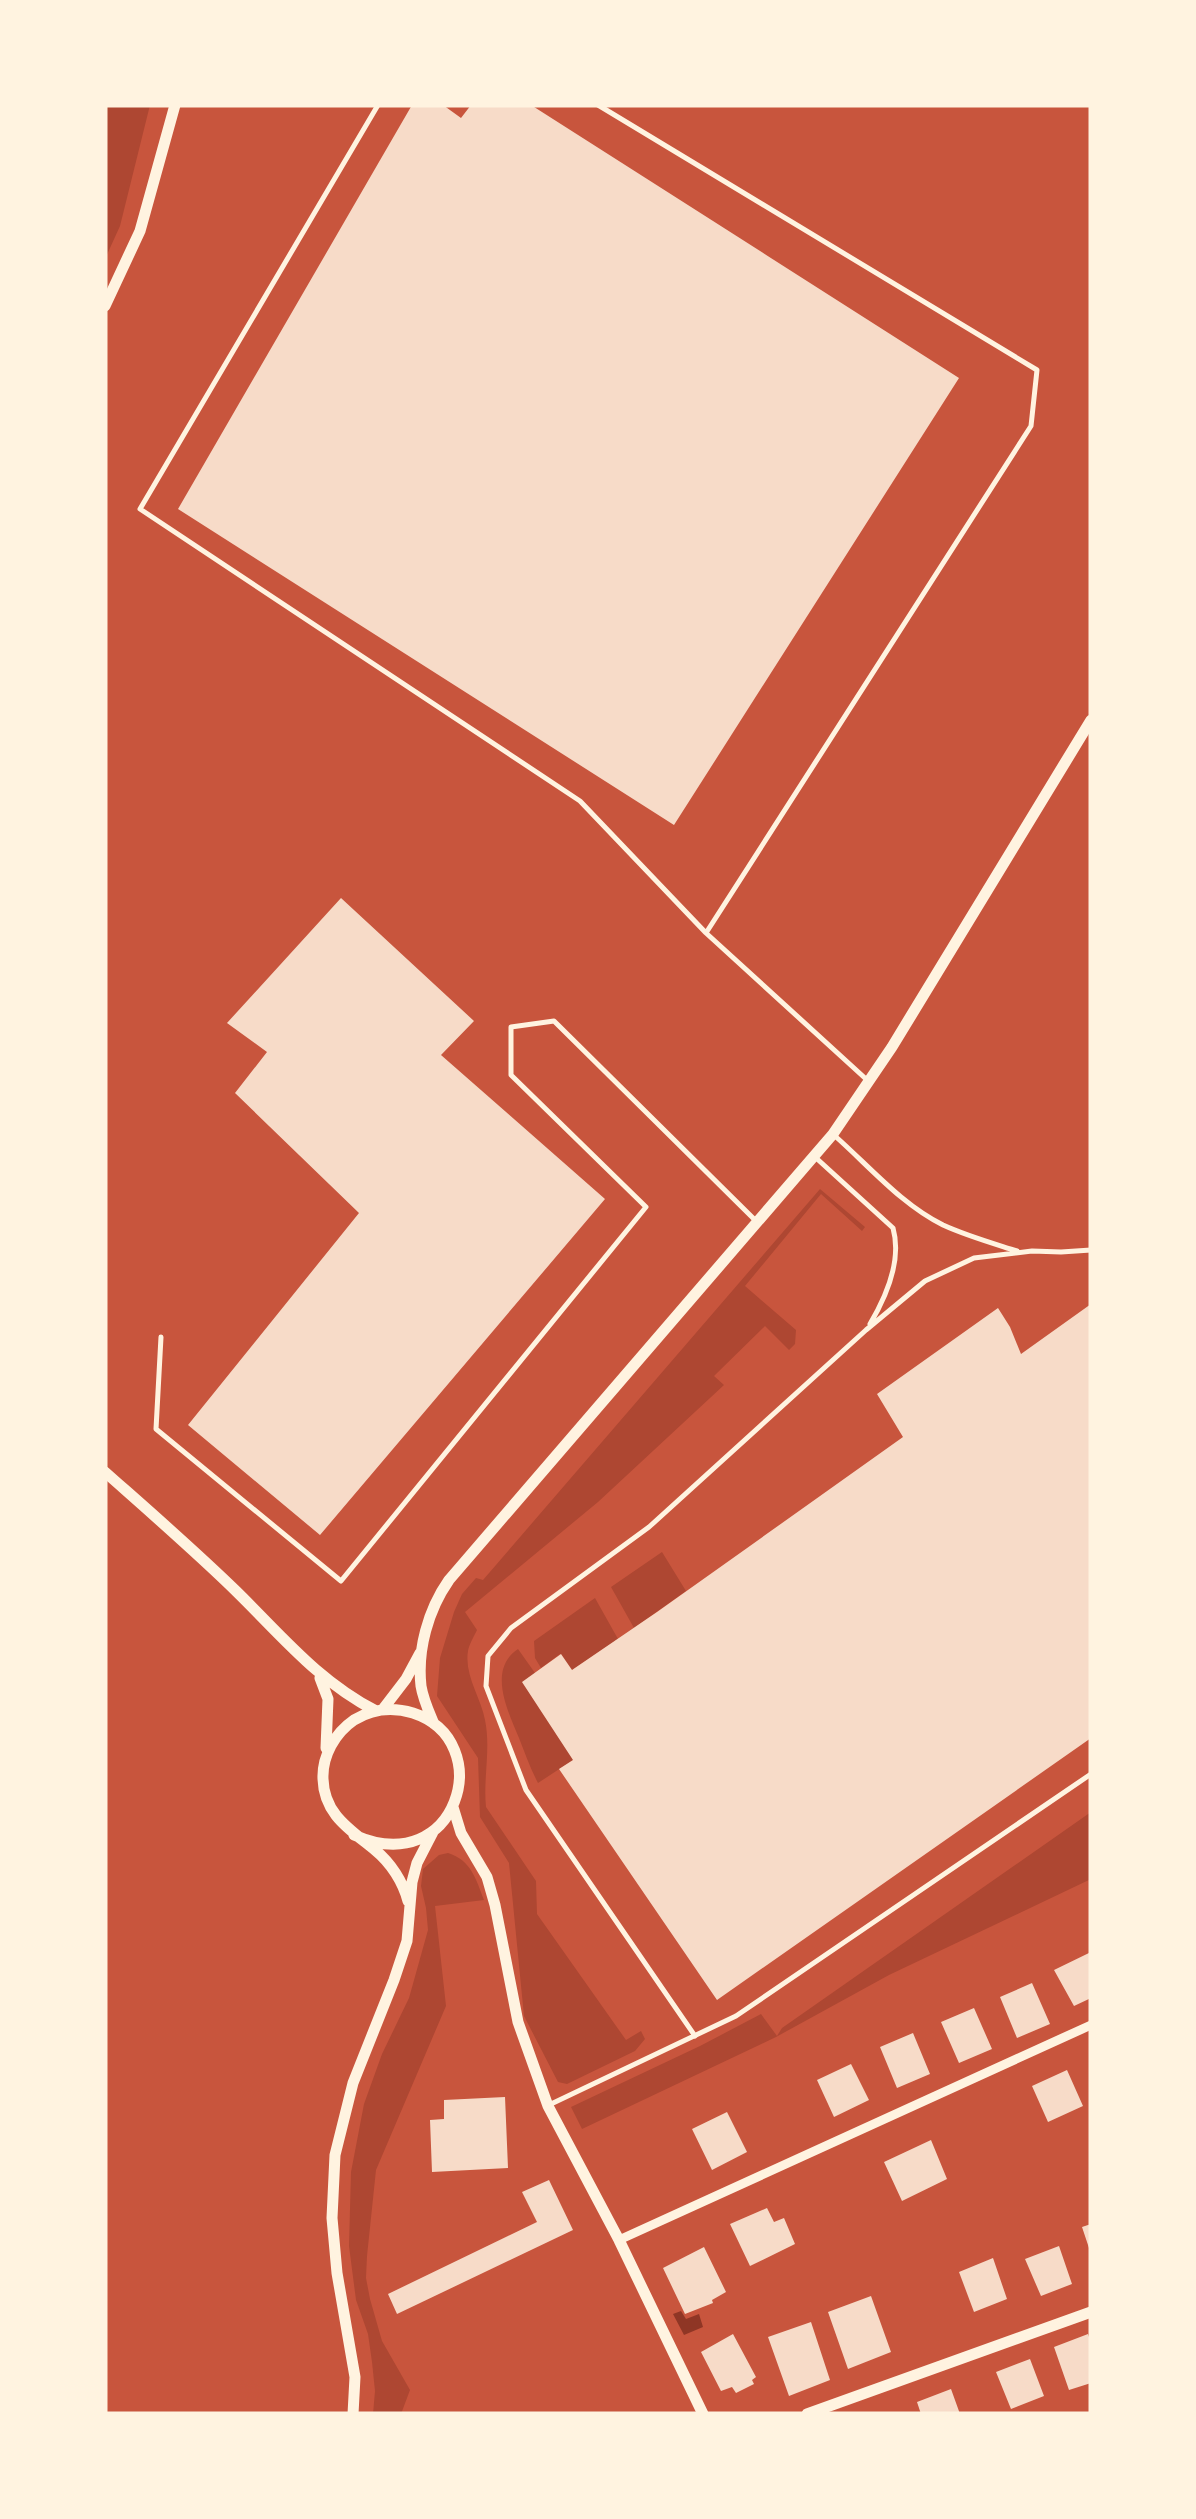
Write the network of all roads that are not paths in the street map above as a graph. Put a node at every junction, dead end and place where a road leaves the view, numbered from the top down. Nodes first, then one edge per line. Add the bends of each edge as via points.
1 (175, 105) edge
2 (378, 105) edge
3 (598, 105) edge
4 (105, 306) edge
5 (1091, 720) edge
6 (706, 933) junction
7 (868, 1081) junction
8 (833, 1134) junction
9 (815, 1157) junction
10 (758, 1223) junction
11 (1091, 1250) edge
12 (1022, 1252) junction
13 (866, 1330) junction
14 (161, 1337) dead end
15 (105, 1472) edge
16 (422, 1650) junction
17 (315, 1670) junction
18 (380, 1710) junction
19 (434, 1724) junction
20 (326, 1756) junction
21 (1091, 1774) edge
22 (454, 1807) junction
23 (434, 1832) junction
24 (354, 1835) junction
25 (411, 1910) junction
26 (1091, 2025) edge
27 (694, 2036) junction
28 (548, 2106) junction
29 (620, 2240) junction
30 (1091, 2312) edge
31 (353, 2414) edge
32 (702, 2414) edge
33 (808, 2414) edge

1 - 4 street via 140,231
2 - 6 lane via 140,509 580,801
3 - 6 lane via 1037,370 1032,426
5 - 7 street
6 - 7 lane
7 - 8 street
8 - 9 street
8 - 12 lane via 913,1206 942,1224
9 - 10 street
9 - 13 lane via 893,1228 893,1269
10 - 14 lane via 554,1021 511,1027 511,1075 646,1207 341,1581 156,1430
10 - 16 street via 449,1580 432,1610
11 - 12 lane
12 - 13 lane via 974,1258 925,1281
13 - 27 lane via 648,1526 511,1628 488,1656 486,1686 526,1790
15 - 17 street
16 - 18 street
16 - 19 street via 421,1686
17 - 18 street
17 - 20 street via 328,1698
18 - 19 street via 401,1710
18 - 20 street via 345,1727
19 - 22 street via 458,1762
20 - 24 street via 326,1800
21 - 27 lane via 736,2016
22 - 23 street
22 - 28 street via 487,1877 518,2022
23 - 24 street via 394,1846
23 - 25 street via 417,1863
24 - 25 street via 390,1866
25 - 31 street via 407,1941 353,2083 335,2154 332,2218 355,2377
26 - 29 street
27 - 28 lane
28 - 29 street
29 - 32 street
30 - 33 street

